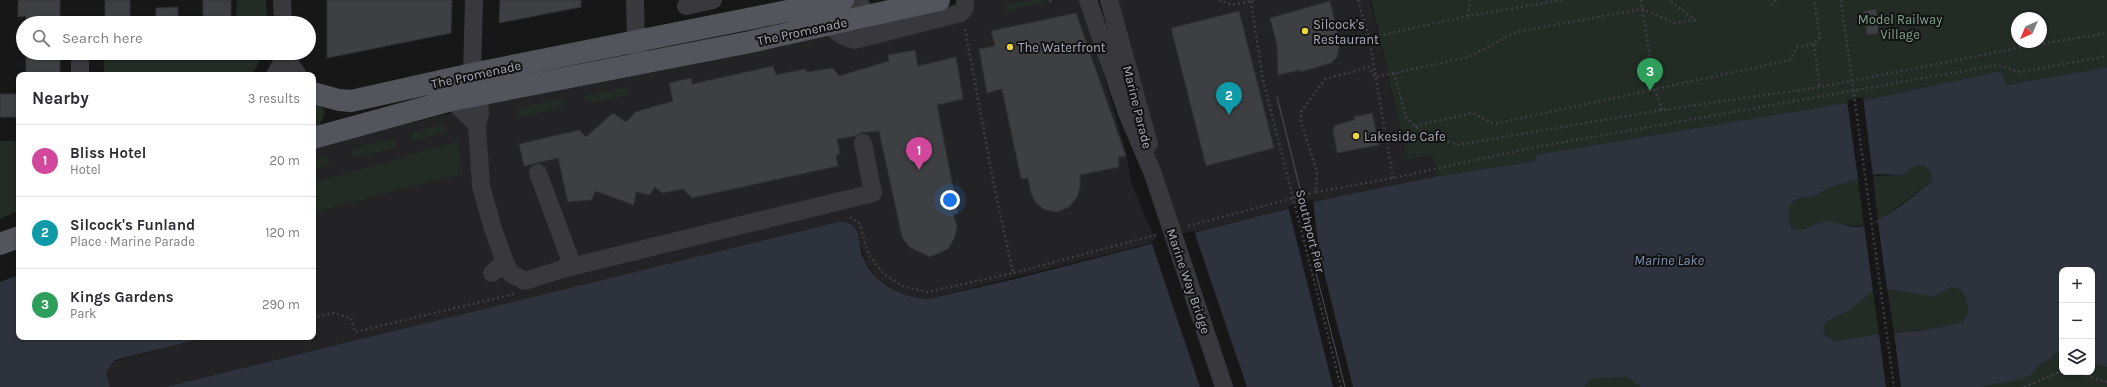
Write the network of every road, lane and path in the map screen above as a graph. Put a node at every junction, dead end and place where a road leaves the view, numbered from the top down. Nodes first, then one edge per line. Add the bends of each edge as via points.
1 (282, 0) edge
2 (474, 0) edge
3 (635, 0) edge
4 (713, 0) edge
5 (719, 0) edge
6 (939, 0) edge
7 (1088, 0) edge
8 (1099, 0) edge
9 (1109, 0) edge
10 (1219, 0) edge
11 (1255, 0) edge
12 (1358, 0) edge
13 (1470, 0) edge
14 (1562, 0) edge
15 (1641, 0) edge
16 (1669, 0) edge
17 (1776, 0) edge
18 (1814, 0) edge
19 (1841, 0) edge
20 (1251, 1) junction
21 (833, 2) edge
22 (1771, 5) dead end
23 (686, 6) dead end
24 (963, 7) edge
25 (863, 8) edge
26 (1642, 9) junction
27 (919, 14) junction
28 (283, 16) edge
29 (1468, 16) junction
30 (746, 21) junction
31 (724, 25) junction
32 (830, 25) junction
33 (2107, 33) edge
34 (1369, 38) junction
35 (636, 42) junction
36 (750, 42) junction
37 (1814, 44) junction
38 (566, 56) junction
39 (2107, 56) edge
40 (282, 60) edge
41 (288, 60) edge
42 (640, 64) junction
43 (276, 72) edge
44 (296, 72) edge
45 (1394, 73) junction
46 (472, 74) junction
47 (1375, 77) junction
48 (568, 78) junction
49 (1852, 83) junction
50 (1820, 87) junction
51 (1655, 89) junction
52 (316, 94) edge
53 (316, 95) edge
54 (479, 95) junction
55 (452, 100) junction
56 (1662, 110) junction
57 (1127, 113) junction
58 (476, 125) junction
59 (1415, 126) junction
60 (323, 135) edge
61 (863, 143) dead end
62 (538, 173) dead end
63 (1153, 174) junction
64 (1393, 178) junction
65 (1316, 192) junction
66 (843, 216) dead end
67 (1187, 226) dead end
68 (1157, 234) dead end
69 (16, 238) edge
70 (0, 244) edge
71 (505, 262) junction
72 (566, 268) junction
73 (492, 273) dead end
74 (1013, 273) junction
75 (518, 293) dead end
76 (316, 317) edge
77 (2059, 372) edge
78 (2086, 375) edge
79 (2107, 382) edge
80 (1224, 387) edge
81 (1341, 387) edge
82 (1894, 387) edge
83 (2024, 387) edge

1 - 28 street
2 - 46 street
3 - 35 street
4 - 23 street
5 - 31 street
6 - 27 main road, The Promenade
7 - 57 street, Marine Parade
8 - 57 street, Marine Parade via 1125,83
9 - 63 street, Marine Parade via 1148,138
10 - 20 path via 1232,5
11 - 20 path
12 - 34 path
13 - 29 path
14 - 29 path
15 - 26 path
16 - 26 path via 1695,20 1674,23
17 - 22 path
18 - 37 path via 1820,37
19 - 49 path
20 - 81 path, Southport Pier via 1263,80
21 - 30 main road, The Promenade
21 - 32 street
24 - 27 street
24 - 74 path via 993,180
25 - 27 main road, The Promenade
25 - 32 main road, The Promenade
26 - 45 path via 1516,32 1469,57
26 - 51 path
27 - 32 street via 854,40 840,35
29 - 34 path
30 - 31 main road, The Promenade
30 - 36 main road
31 - 35 main road, The Promenade
32 - 36 main road, The Promenade
33 - 49 path via 2023,46
34 - 47 path
35 - 38 main road, The Promenade
35 - 42 street
36 - 42 main road, The Promenade
37 - 50 path
37 - 51 path via 1797,47 1790,60
38 - 46 main road, The Promenade
38 - 48 main road
39 - 64 path via 2020,72 1997,65 1531,148
40 - 43 street
41 - 44 street
42 - 48 main road, The Promenade
45 - 47 path
45 - 59 path via 1406,117
46 - 52 main road, The Promenade via 351,101
46 - 54 street
47 - 64 path
47 - 65 path via 1369,67 1325,79 1301,112 1301,122 1317,172
48 - 54 main road, The Promenade
49 - 50 path
49 - 82 path
50 - 56 path
51 - 56 path
51 - 59 path via 1494,124 1472,113
53 - 60 main road, The Promenade via 326,101 334,115
54 - 55 main road, The Promenade
54 - 58 street via 480,114
55 - 58 street
55 - 60 main road, The Promenade
56 - 59 path via 1457,145 1420,131
57 - 63 street, Marine Parade
58 - 71 street via 481,186
61 - 72 street via 873,193
62 - 72 street via 570,259
63 - 80 street, Marine Way Bridge
64 - 65 path
65 - 67 path
66 - 74 path via 859,223 865,244 876,265 894,282 904,287 928,292
68 - 74 path
69 - 70 main road
71 - 72 street via 511,274 524,281
71 - 73 street
75 - 76 path via 355,332 351,318 333,313
77 - 83 path
78 - 79 path

